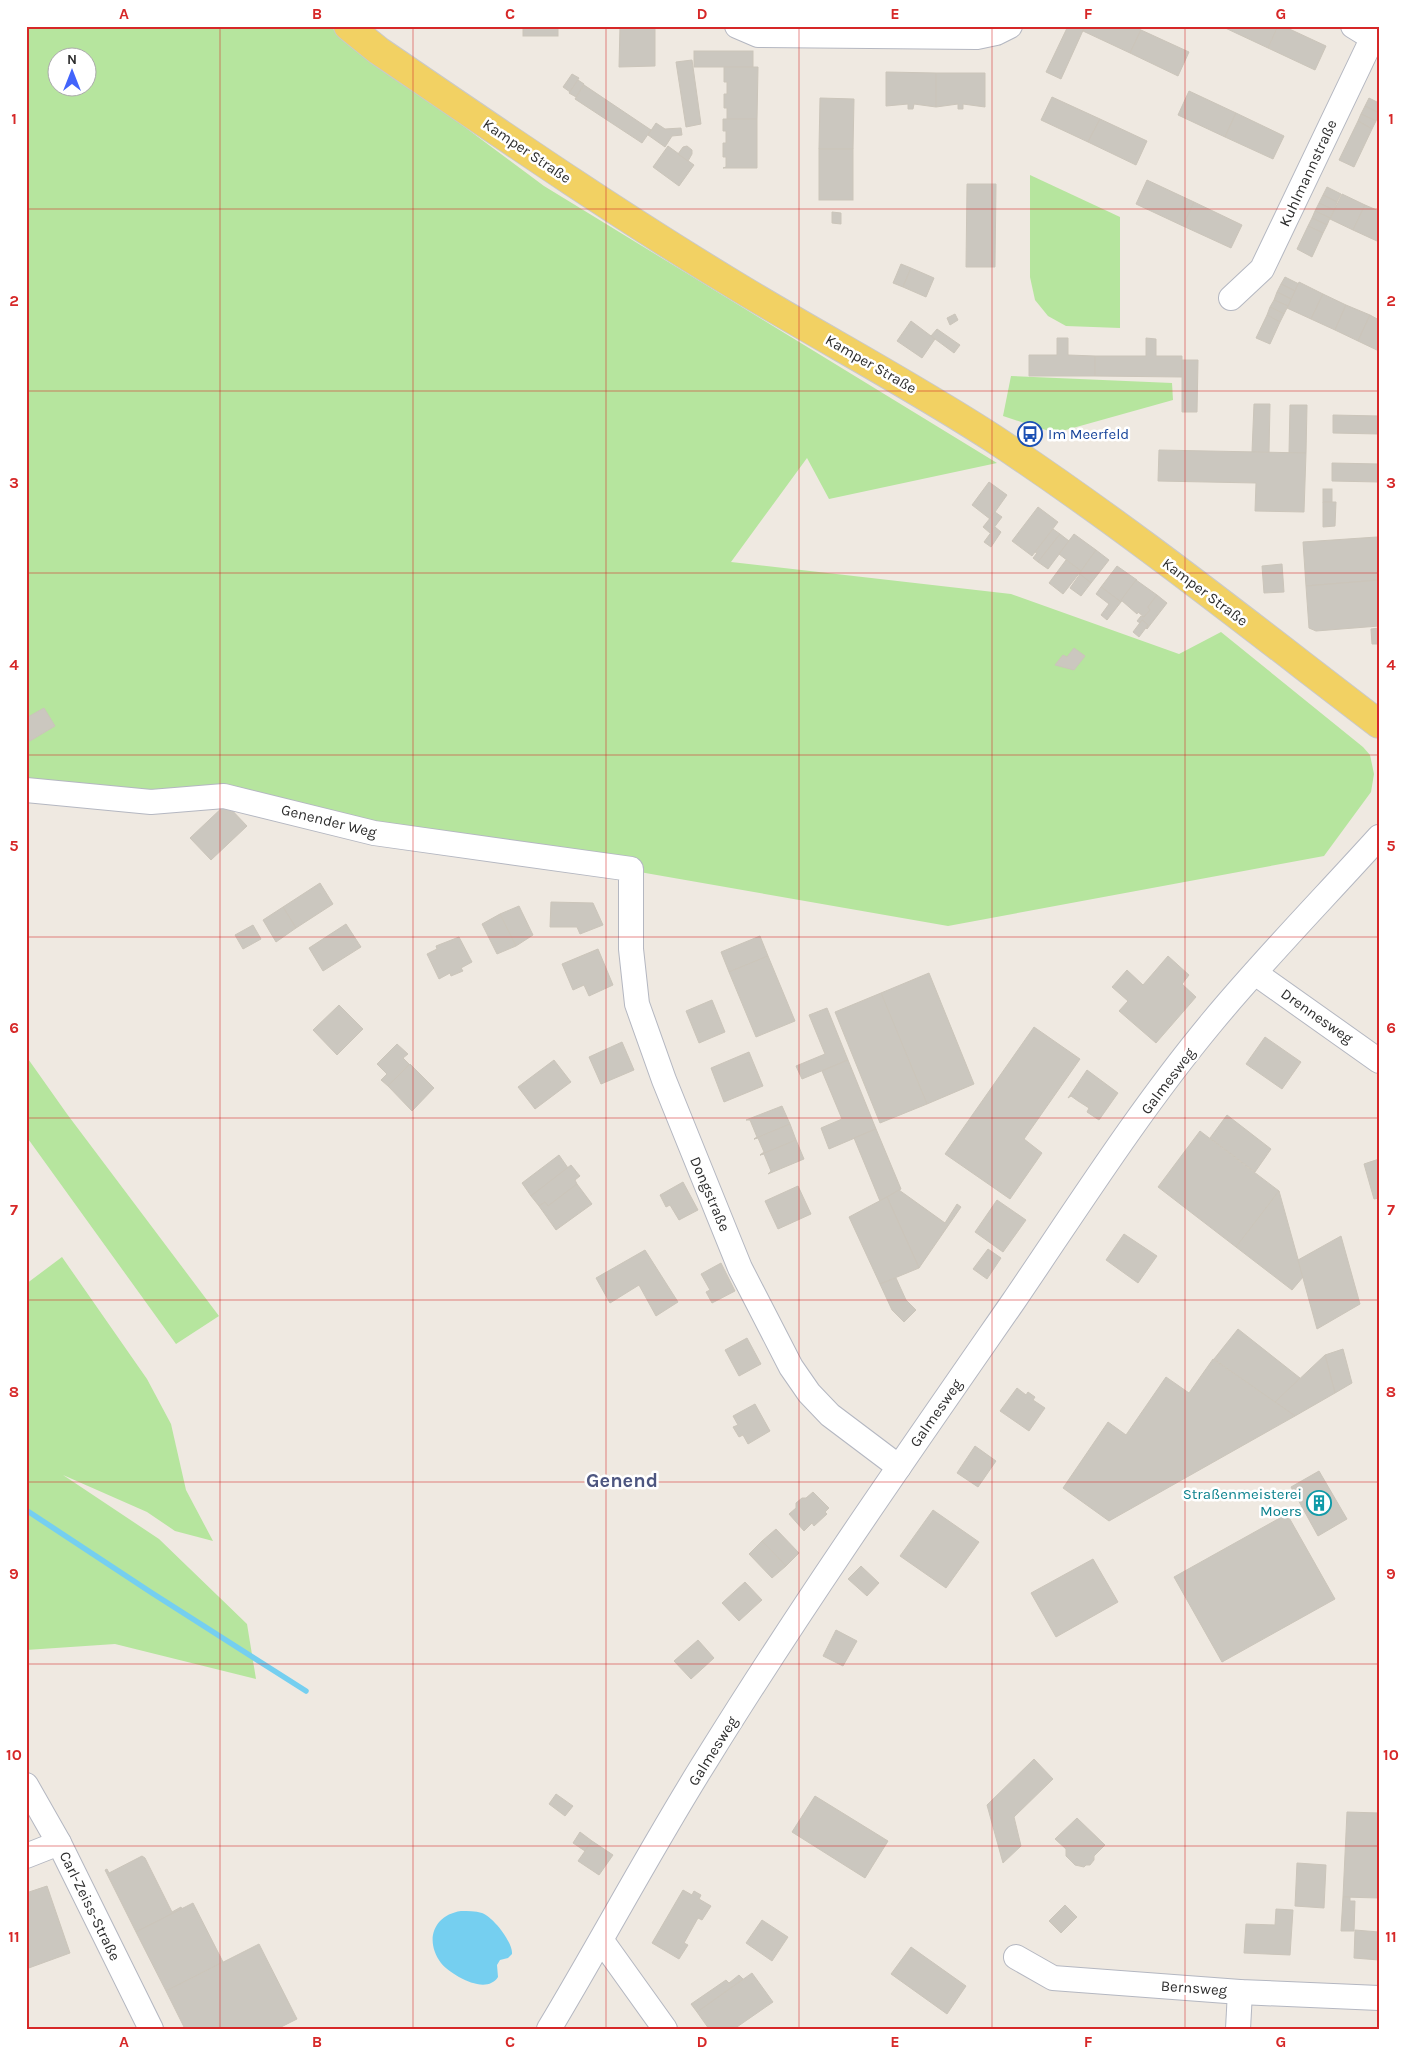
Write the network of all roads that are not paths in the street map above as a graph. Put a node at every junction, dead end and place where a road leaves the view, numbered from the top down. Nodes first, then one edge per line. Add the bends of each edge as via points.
1 (348, 26) edge
2 (737, 26) edge
3 (1010, 26) edge
4 (1368, 35) edge
5 (1231, 298) dead end
6 (1379, 724) edge
7 (26, 790) edge
8 (1379, 837) edge
9 (631, 869) joint
10 (1255, 973) junction
11 (1379, 1061) edge
12 (899, 1467) junction
13 (26, 1786) edge
14 (59, 1843) junction
15 (26, 1856) edge
16 (602, 1941) junction
17 (1016, 1958) dead end
18 (1240, 1992) junction
19 (1379, 1998) edge
20 (151, 2029) edge
21 (549, 2029) edge
22 (665, 2029) edge
23 (1238, 2029) edge

1 - 6 main road, Kamper Straße via 379,51 614,211 997,441 1128,534
2 - 3 street via 758,34 977,37
4 - 5 street, Kuhlmannstraße via 1262,269
7 - 9 street, Genender Weg via 151,802 224,796 374,833
8 - 10 street, Galmesweg
9 - 12 street, Dongstraße via 631,949 638,1004 664,1080 740,1268 791,1367 809,1393 830,1415
10 - 11 street, Drennesweg
10 - 12 street, Galmesweg via 1165,1082
12 - 16 street, Galmesweg via 706,1759
13 - 14 street, Carl-Zeiss-Straße
14 - 15 street
14 - 20 street, Carl-Zeiss-Straße
16 - 21 street, Galmesweg
16 - 22 street
17 - 18 street, Bernsweg via 1053,1978
18 - 19 street, Bernsweg
18 - 23 street

